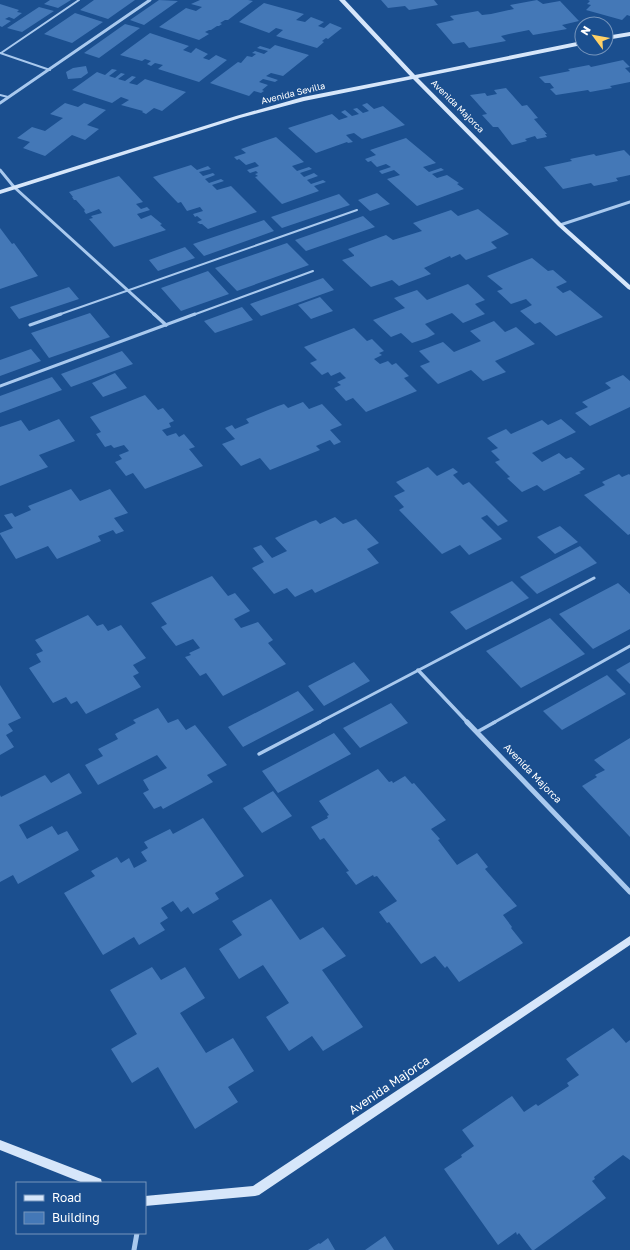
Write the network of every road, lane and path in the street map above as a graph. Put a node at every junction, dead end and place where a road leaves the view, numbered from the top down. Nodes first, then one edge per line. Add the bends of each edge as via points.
1 (79, 0) edge
2 (150, 0) edge
3 (342, 0) edge
4 (630, 34) edge
5 (614, 37) edge
6 (574, 45) edge
7 (0, 53) edge
8 (50, 70) junction
9 (413, 76) junction
10 (0, 94) edge
11 (8, 97) junction
12 (0, 103) edge
13 (0, 170) edge
14 (14, 187) junction
15 (0, 192) edge
16 (630, 202) edge
17 (358, 210) dead end
18 (560, 225) junction
19 (314, 271) dead end
20 (630, 288) edge
21 (127, 290) junction
22 (30, 325) dead end
23 (166, 325) junction
24 (0, 386) edge
25 (594, 578) dead end
26 (630, 646) edge
27 (418, 670) junction
28 (477, 732) junction
29 (259, 754) dead end
30 (630, 892) edge
31 (630, 940) edge
32 (0, 1145) edge
33 (94, 1182) edge
34 (146, 1201) edge
35 (137, 1234) edge
36 (134, 1250) edge

1 - 7 lane
2 - 8 street
3 - 9 street, Avenida Majorca
4 - 5 street
6 - 9 street, Avenida Sevilla
7 - 8 lane
8 - 11 street
9 - 14 street, Avenida Sevilla via 245,114
9 - 18 street, Avenida Majorca
10 - 11 lane
11 - 12 street
13 - 14 street
14 - 15 street, Avenida Sevilla
14 - 21 street
16 - 18 street
17 - 21 lane
18 - 20 street, Avenida Majorca
19 - 23 lane
21 - 22 lane
21 - 23 street
23 - 24 lane
25 - 27 lane
26 - 28 lane
27 - 28 street, Avenida Majorca
27 - 29 lane
28 - 30 street, Avenida Majorca
31 - 34 street, Avenida Majorca via 255,1191
32 - 33 street
35 - 36 street

